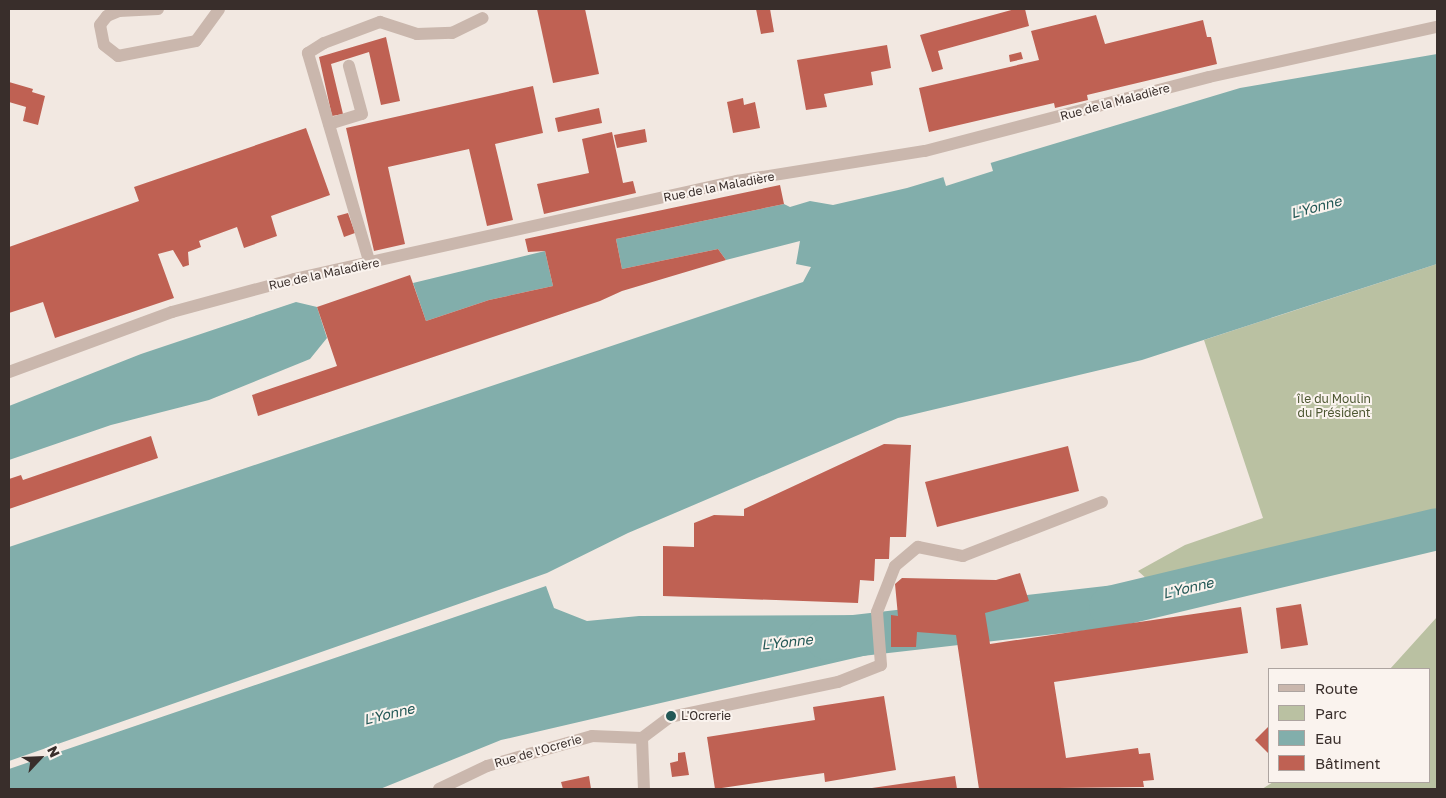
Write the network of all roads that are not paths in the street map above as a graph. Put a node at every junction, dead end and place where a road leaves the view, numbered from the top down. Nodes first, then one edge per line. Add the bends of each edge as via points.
1 (158, 9) edge
2 (219, 9) edge
3 (483, 18) dead end
4 (1437, 28) edge
5 (349, 66) dead end
6 (329, 124) junction
7 (370, 264) junction
8 (9, 372) edge
9 (1102, 502) dead end
10 (642, 738) junction
11 (439, 789) edge
12 (644, 789) edge

1 - 2 street via 120,11 107,16 100,26 104,45 118,56 196,41
3 - 6 street via 452,34 417,34 380,22 324,43 308,53
4 - 7 street, Rue de la Maladière via 1209,77 925,151 737,181
5 - 6 street via 362,114
6 - 7 street
7 - 8 street, Rue de la Maladière via 294,279 172,312
9 - 10 street via 963,556 918,547 895,566 878,612 881,665 838,682 670,717
10 - 11 street, Rue de l'Ocrerie via 592,736 487,766
10 - 12 street

